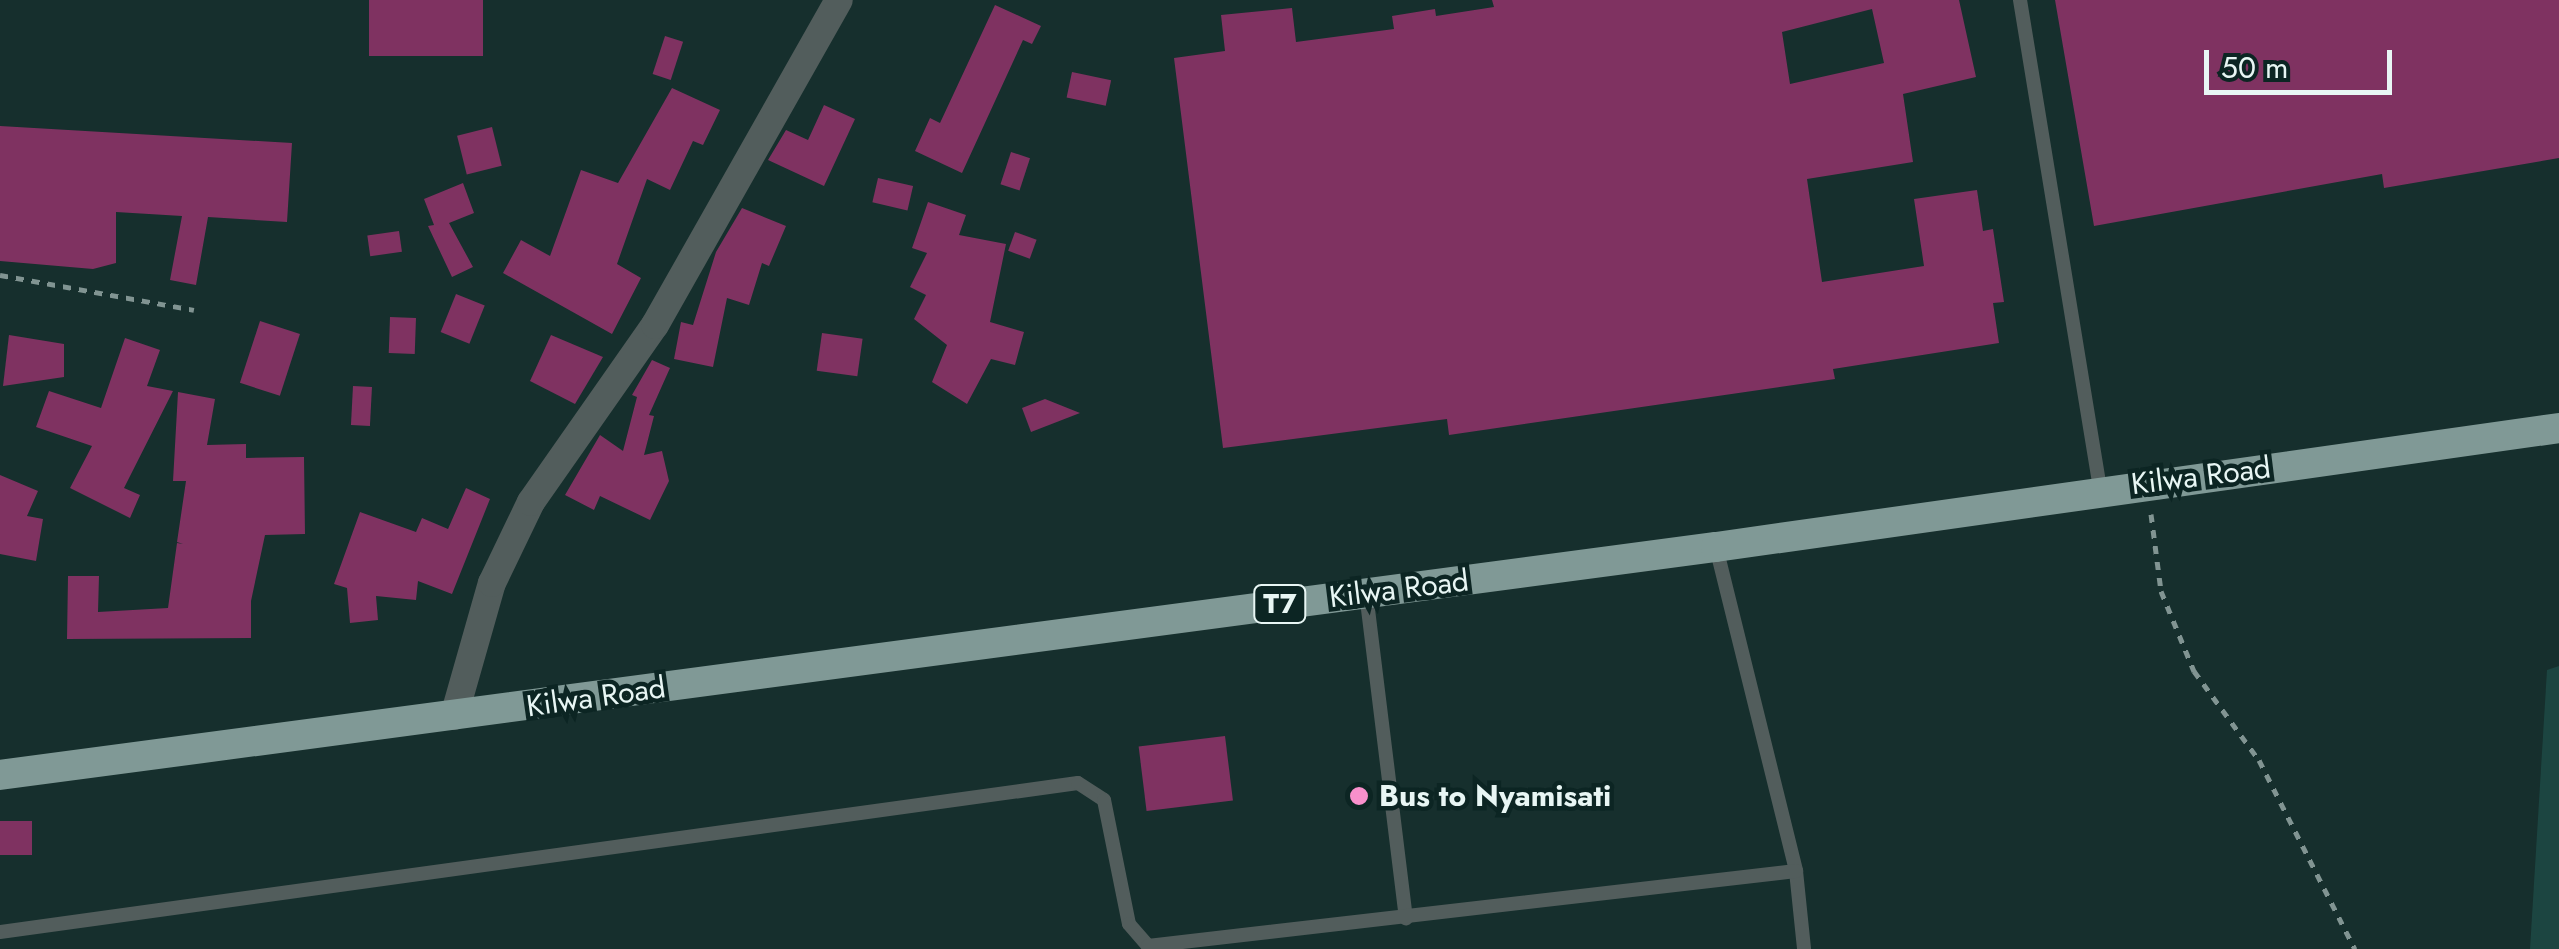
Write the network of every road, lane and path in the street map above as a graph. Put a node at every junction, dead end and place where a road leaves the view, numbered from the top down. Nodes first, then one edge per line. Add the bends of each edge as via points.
1 (839, 0) edge
2 (2020, 0) edge
3 (0, 275) edge
4 (194, 310) dead end
5 (2559, 428) edge
6 (2147, 486) junction
7 (2100, 488) junction
8 (1716, 547) junction
9 (1366, 593) junction
10 (454, 716) junction
11 (0, 775) edge
12 (1796, 871) junction
13 (1406, 919) junction
14 (0, 932) edge
15 (1804, 949) edge
16 (2355, 949) edge

1 - 10 street via 655,325 531,502 492,583
2 - 7 lane
3 - 4 path
5 - 6 highway, Kilwa Road / T7
6 - 7 highway, Kilwa Road / T7
6 - 16 path via 2161,590 2180,640 2194,671 2259,760
7 - 8 highway, Kilwa Road / T7
8 - 9 highway, Kilwa Road / T7
8 - 12 lane
9 - 10 highway, Kilwa Road / T7
9 - 13 lane
10 - 11 highway, Kilwa Road / T7
12 - 13 lane
12 - 15 lane
13 - 14 lane via 1148,946 1129,924 1104,800 1078,783

